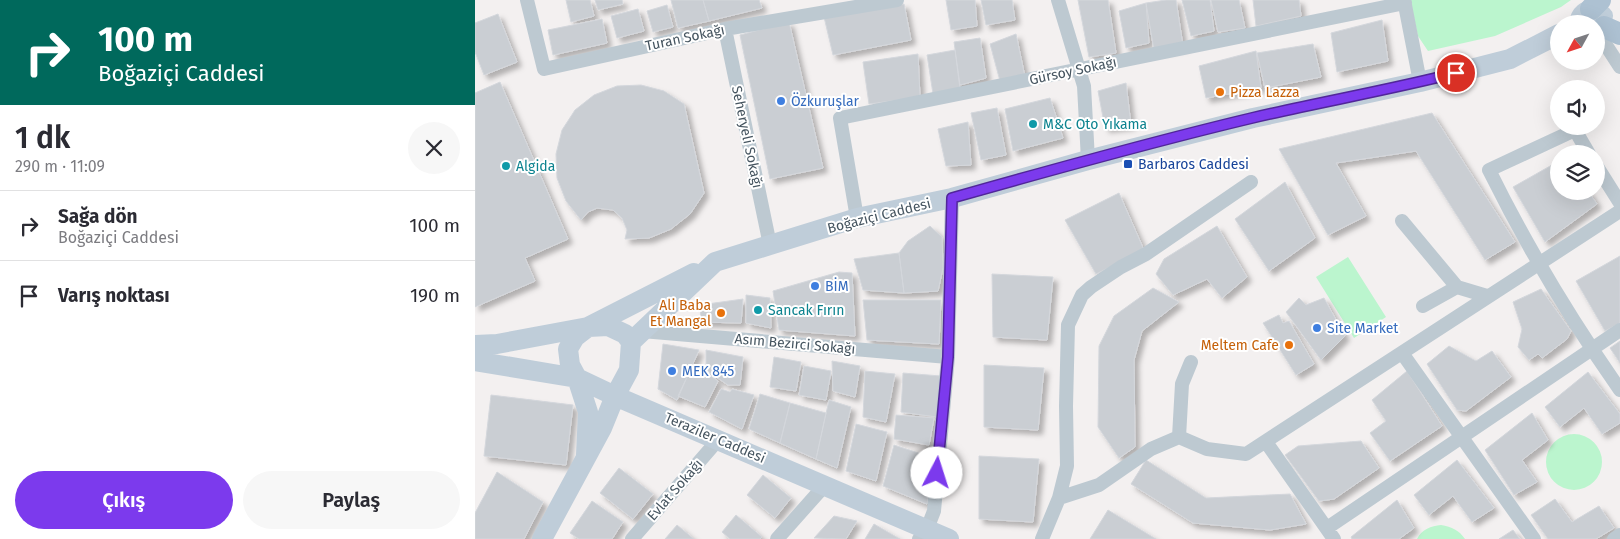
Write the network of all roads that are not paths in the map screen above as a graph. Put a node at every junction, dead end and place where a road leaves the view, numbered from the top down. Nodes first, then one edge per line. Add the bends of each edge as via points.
1 (527, 0) edge
2 (897, 0) edge
3 (1058, 0) edge
4 (1404, 2) edge
5 (725, 29) junction
6 (1550, 39) edge
7 (1605, 42) edge
8 (1620, 67) edge
9 (1079, 70) junction
10 (1420, 82) junction
11 (1584, 145) edge
12 (1088, 160) junction
13 (1605, 179) edge
14 (1251, 182) dead end
15 (952, 198) junction
16 (1620, 203) edge
17 (1620, 211) edge
18 (857, 218) junction
19 (1402, 221) dead end
20 (770, 245) junction
21 (715, 262) junction
22 (1539, 263) junction
23 (1457, 286) junction
24 (1487, 296) junction
25 (1423, 306) dead end
26 (588, 327) junction
27 (1620, 330) edge
28 (637, 336) junction
29 (475, 345) edge
30 (1591, 349) junction
31 (1402, 353) junction
32 (948, 357) junction
33 (475, 361) edge
34 (1191, 362) dead end
35 (577, 378) junction
36 (1620, 390) edge
37 (615, 396) junction
38 (1179, 437) junction
39 (1462, 437) junction
40 (718, 440) junction
41 (1266, 442) junction
42 (586, 459) junction
43 (825, 485) junction
44 (1059, 498) junction
45 (1331, 533) edge
46 (923, 534) edge
47 (1620, 535) edge
48 (542, 539) edge
49 (632, 539) edge
50 (777, 539) edge
51 (949, 539) edge
52 (1042, 539) edge
53 (1534, 539) edge
54 (1614, 539) edge

1 - 5 street, Turan Sokağı via 544,69
2 - 5 street, Turan Sokağı
3 - 9 street
4 - 9 street, Gürsoy Sokağı
4 - 10 street
5 - 20 street, Seheryeli Sokağı
6 - 10 main road, Boğaziçi Caddesi via 1510,59
7 - 8 street
9 - 12 street via 1084,86
9 - 18 street, Gürsoy Sokağı via 840,118
10 - 12 main road, Boğaziçi Caddesi via 1253,118
11 - 22 street via 1575,130 1489,170
12 - 15 main road, Boğaziçi Caddesi
13 - 16 street
14 - 44 street via 1083,295 1068,325 1067,466
15 - 18 main road, Boğaziçi Caddesi
15 - 32 street
17 - 22 street
18 - 20 main road, Boğaziçi Caddesi
19 - 23 street
20 - 21 main road, Boğaziçi Caddesi
21 - 26 main road
21 - 28 main road, Boğaziçi Caddesi
22 - 24 street
22 - 30 street
23 - 24 street
23 - 25 street
24 - 31 street
26 - 28 main road via 608,326
26 - 29 main road
26 - 35 main road via 575,336 569,349 570,365
27 - 30 street
28 - 32 street, Asım Bezirci Sokağı
28 - 37 main road via 629,370
30 - 36 street
30 - 39 street
31 - 39 street
31 - 41 street
32 - 46 street via 934,511
33 - 35 main road, Teraziler Caddesi
34 - 38 street via 1182,384
35 - 37 main road, Teraziler Caddesi
35 - 42 main road via 588,412
37 - 40 main road, Teraziler Caddesi
37 - 42 main road
38 - 41 street via 1207,449 1246,454
38 - 44 street via 1151,450 1099,485
39 - 45 street
39 - 53 street
40 - 43 main road, Teraziler Caddesi
40 - 49 street, Evlat Sokağı
41 - 45 street
42 - 48 main road
43 - 46 main road, Teraziler Caddesi
43 - 50 street
44 - 52 street
46 - 51 main road, Teraziler Caddesi
47 - 54 street

